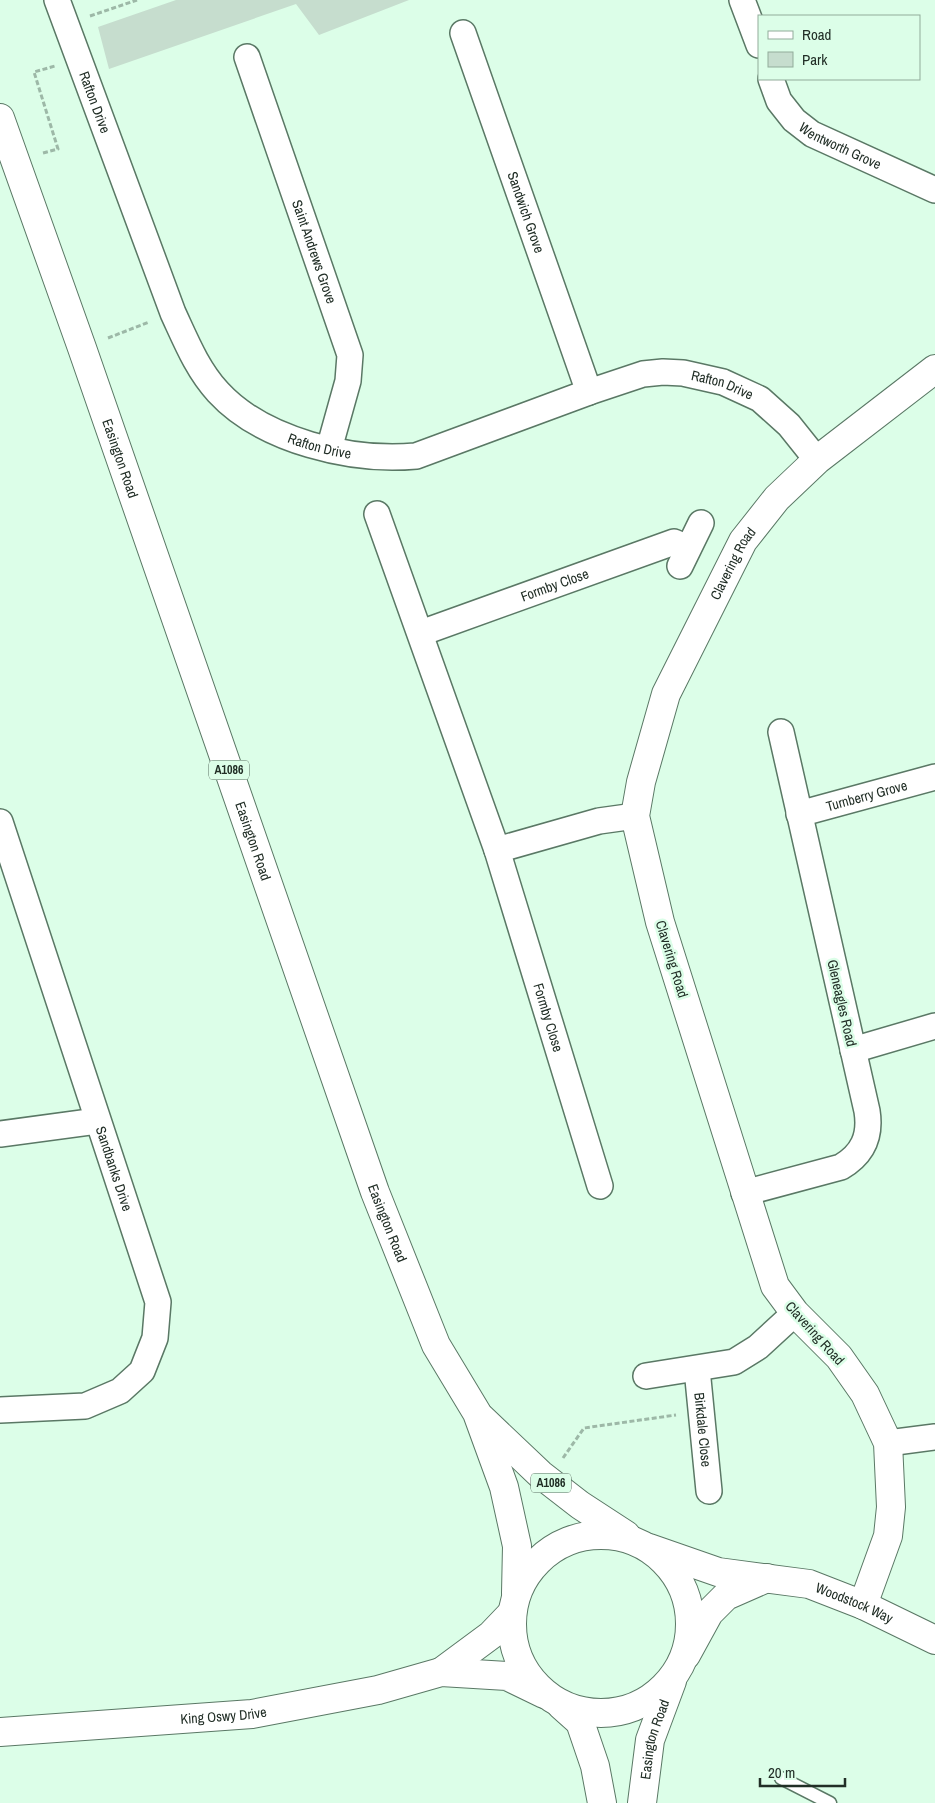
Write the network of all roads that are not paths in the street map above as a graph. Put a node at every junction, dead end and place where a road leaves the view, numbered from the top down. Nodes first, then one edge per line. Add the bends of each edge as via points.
1 (57, 0) edge
2 (742, 0) edge
3 (463, 33) dead end
4 (758, 42) edge
5 (247, 57) dead end
6 (771, 80) edge
7 (0, 118) edge
8 (934, 188) edge
9 (935, 369) edge
10 (589, 392) junction
11 (330, 449) junction
12 (817, 460) junction
13 (377, 514) dead end
14 (700, 523) dead end
15 (421, 633) junction
16 (781, 732) dead end
17 (935, 777) edge
18 (799, 814) junction
19 (636, 816) junction
20 (0, 822) edge
21 (497, 850) junction
22 (935, 1026) edge
23 (853, 1050) junction
24 (97, 1121) junction
25 (0, 1134) edge
26 (600, 1186) dead end
27 (744, 1193) junction
28 (796, 1313) junction
29 (697, 1369) junction
30 (646, 1376) dead end
31 (0, 1410) edge
32 (477, 1413) junction
33 (935, 1437) edge
34 (888, 1443) junction
35 (709, 1491) dead end
36 (643, 1545) junction
37 (768, 1577) junction
38 (514, 1603) junction
39 (863, 1605) junction
40 (935, 1640) edge
41 (680, 1666) junction
42 (441, 1672) junction
43 (553, 1699) junction
44 (0, 1732) edge
45 (781, 1778) dead end
46 (602, 1803) edge
47 (642, 1803) edge
48 (830, 1803) edge

1 - 11 street, Rafton Drive via 173,313 204,375 235,408 271,431
2 - 4 street
3 - 10 street, Sandwich Grove
5 - 11 street, Saint Andrews Grove via 350,355 348,381
6 - 8 street, Wentworth Grove via 779,101 794,120 812,134
7 - 32 main road, Easington Road / A1086 via 375,1192 436,1345
9 - 12 main road, Clavering Road
10 - 11 street, Rafton Drive via 416,456 387,459
10 - 12 street, Rafton Drive via 643,374 663,372 723,382 760,399 789,425
12 - 19 main road, Clavering Road via 777,498 743,541 708,607 666,694 641,782
13 - 15 street, Formby Close
14 - 15 street, Formby Close via 684,557 674,542
15 - 21 street, Formby Close
16 - 18 street, Gleneagles Road
17 - 18 street, Turnberry Grove
18 - 23 street, Gleneagles Road
19 - 21 street via 600,821
19 - 27 main road, Clavering Road via 660,922
20 - 24 street, Sandbanks Drive
21 - 26 street, Formby Close
22 - 23 street
23 - 27 street, Gleneagles Road via 869,1122 866,1142 860,1152 841,1167
24 - 25 street
24 - 31 street, Sandbanks Drive via 158,1302 155,1338 142,1371 120,1391 84,1406
27 - 28 main road, Clavering Road via 775,1286
28 - 29 street via 758,1348 734,1362
28 - 34 main road, Clavering Road via 839,1357 865,1394
29 - 30 street
29 - 35 street, Birkdale Close
32 - 36 main road, Easington Road / A1086 via 540,1474 580,1506
32 - 38 main road, Easington Road / A1086 via 504,1487 517,1546
33 - 34 street
34 - 39 main road, Clavering Road via 891,1507 888,1536
36 - 37 main road, Woodstock Way via 718,1572
36 - 38 main road via 598,1534 568,1540 532,1565
36 - 41 main road via 672,1568 687,1596 691,1626
37 - 39 main road, Woodstock Way via 809,1584
37 - 41 main road via 726,1596 709,1613
38 - 42 main road, King Oswy Drive via 492,1635
38 - 43 main road via 511,1629 519,1660
39 - 40 main road, Woodstock Way
41 - 43 main road via 652,1699 628,1710 597,1714 573,1710
41 - 47 main road, Easington Road via 650,1740
42 - 43 main road, King Oswy Drive via 507,1676
42 - 44 main road, King Oswy Drive via 378,1690 252,1714
43 - 46 main road via 580,1722 595,1766
45 - 48 lane

